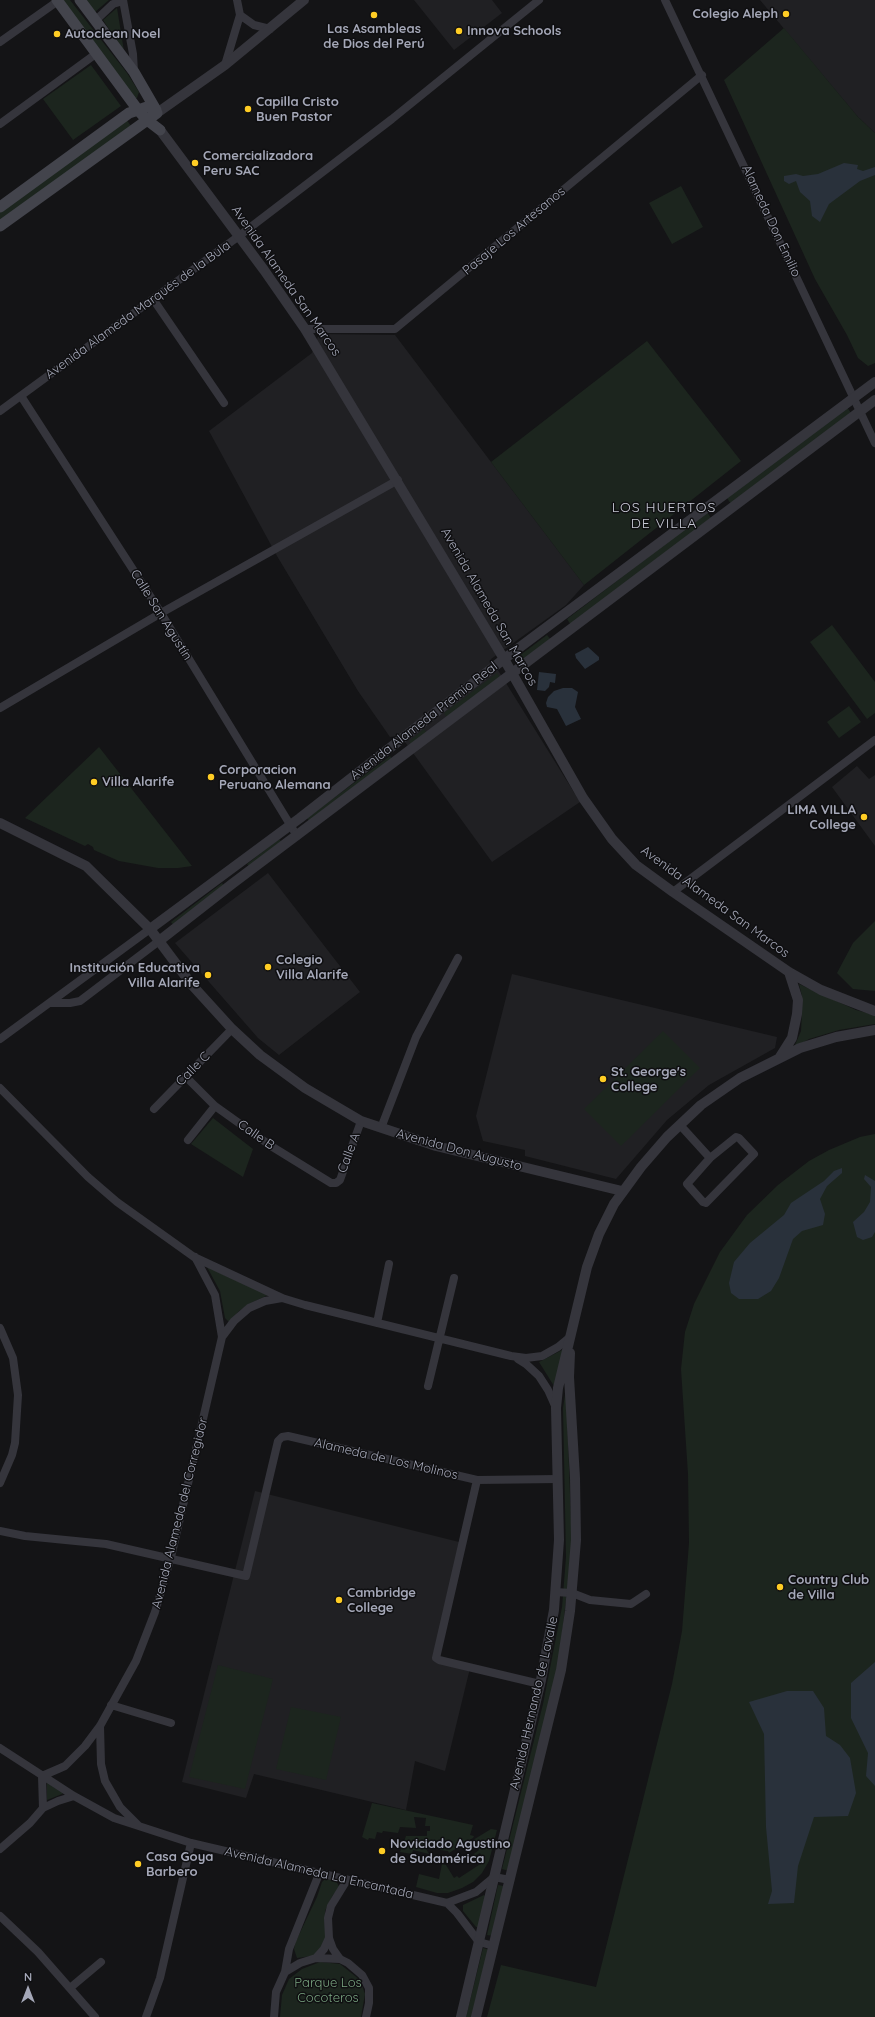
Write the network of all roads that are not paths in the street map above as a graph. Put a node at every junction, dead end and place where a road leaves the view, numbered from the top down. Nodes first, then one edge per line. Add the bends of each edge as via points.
1 (58, 0) edge
2 (80, 0) edge
3 (123, 0) edge
4 (237, 0) edge
5 (304, 0) edge
6 (538, 0) edge
7 (665, 0) edge
8 (240, 15) junction
9 (96, 20) junction
10 (270, 29) junction
11 (0, 42) edge
12 (97, 53) junction
13 (225, 65) junction
14 (134, 72) junction
15 (702, 75) junction
16 (155, 109) junction
17 (138, 110) junction
18 (147, 120) junction
19 (0, 124) edge
20 (160, 130) junction
21 (0, 207) edge
22 (0, 226) edge
23 (239, 236) junction
24 (153, 299) junction
25 (305, 329) junction
26 (875, 382) edge
27 (21, 396) junction
28 (853, 398) junction
29 (875, 400) edge
30 (224, 403) dead end
31 (0, 411) edge
32 (860, 411) junction
33 (875, 443) edge
34 (398, 480) junction
35 (161, 613) junction
36 (504, 659) junction
37 (512, 674) junction
38 (0, 708) edge
39 (430, 717) junction
40 (439, 728) junction
41 (875, 740) edge
42 (396, 743) junction
43 (404, 754) junction
44 (0, 823) edge
45 (289, 826) junction
46 (297, 836) junction
47 (232, 868) junction
48 (240, 878) junction
49 (673, 892) junction
50 (150, 929) junction
51 (159, 941) junction
52 (458, 958) dead end
53 (789, 972) junction
54 (50, 1003) junction
55 (875, 1011) edge
56 (232, 1029) junction
57 (875, 1030) edge
58 (0, 1039) edge
59 (779, 1058) junction
60 (185, 1076) junction
61 (0, 1088) edge
62 (215, 1106) junction
63 (154, 1109) dead end
64 (361, 1121) junction
65 (680, 1125) junction
66 (380, 1128) junction
67 (188, 1140) dead end
68 (710, 1158) junction
69 (336, 1183) joint
70 (622, 1191) junction
71 (194, 1256) junction
72 (389, 1264) dead end
73 (454, 1278) dead end
74 (282, 1298) junction
75 (377, 1323) junction
76 (0, 1328) edge
77 (222, 1337) junction
78 (570, 1337) junction
79 (439, 1338) junction
80 (512, 1356) junction
81 (428, 1386) dead end
82 (556, 1408) junction
83 (558, 1479) junction
84 (477, 1480) junction
85 (0, 1483) edge
86 (0, 1531) edge
87 (171, 1557) junction
88 (555, 1592) junction
89 (572, 1593) junction
90 (646, 1594) dead end
91 (540, 1684) junction
92 (111, 1705) junction
93 (171, 1723) dead end
94 (100, 1726) junction
95 (0, 1748) edge
96 (42, 1776) junction
97 (74, 1796) junction
98 (43, 1808) junction
99 (141, 1828) junction
100 (191, 1843) junction
101 (0, 1849) edge
102 (319, 1874) junction
103 (494, 1877) junction
104 (347, 1880) junction
105 (510, 1880) junction
106 (447, 1903) junction
107 (0, 1916) edge
108 (328, 1938) junction
109 (479, 1942) junction
110 (494, 1946) junction
111 (316, 1958) junction
112 (340, 1958) junction
113 (101, 1962) dead end
114 (285, 1972) junction
115 (70, 1988) junction
116 (95, 2017) edge
117 (146, 2017) edge
118 (274, 2017) edge
119 (366, 2017) edge
120 (461, 2017) edge
121 (476, 2017) edge

1 - 11 street
1 - 12 main road, Avenida Alameda San Marcos
2 - 9 main road, Avenida Alameda San Marcos
3 - 9 street via 114,4
3 - 14 street
4 - 8 street
5 - 10 street
6 - 23 street, Avenida Alameda Marqués de la Bula via 392,119
7 - 15 street, Alameda Don Emilio
8 - 10 street via 254,25
8 - 13 street
9 - 14 main road, Avenida Alameda San Marcos
10 - 13 street
12 - 17 main road, Avenida Alameda San Marcos
12 - 19 street
13 - 16 street via 170,104
14 - 16 main road, Avenida Alameda San Marcos
15 - 25 street, Pasaje Los Artesanos via 395,329
15 - 28 street, Alameda Don Emilio
16 - 17 main road
16 - 18 main road
16 - 20 main road, Avenida Alameda San Marcos
17 - 18 main road, Avenida Alameda San Marcos
17 - 21 main road via 129,113
18 - 20 main road, Avenida Alameda San Marcos
18 - 22 main road
20 - 23 street, Avenida Alameda San Marcos
23 - 24 street, Avenida Alameda Marqués de la Bula
23 - 25 street, Avenida Alameda San Marcos
24 - 27 street, Avenida Alameda Marqués de la Bula
24 - 30 street
25 - 34 street, Avenida Alameda San Marcos
26 - 28 street, Avenida Alameda Premio Real
27 - 31 street, Avenida Alameda Marqués de la Bula
27 - 35 street, Calle San Agustín
28 - 32 street, Alameda Don Emilio
28 - 36 street, Avenida Alameda Premio Real
29 - 32 street, Avenida Alameda Premio Real
32 - 33 street, Alameda Don Emilio
32 - 37 street, Avenida Alameda Premio Real
34 - 35 street
34 - 36 street, Avenida Alameda San Marcos
35 - 38 street
35 - 45 street, Calle San Agustín
36 - 37 street, Avenida Alameda San Marcos
36 - 39 street, Avenida Alameda Premio Real
37 - 40 street, Avenida Alameda Premio Real
37 - 49 street, Avenida Alameda San Marcos via 597,820 636,864
39 - 40 street
39 - 42 street, Avenida Alameda Premio Real
40 - 43 street, Avenida Alameda Premio Real
41 - 49 street
42 - 43 street
42 - 45 street, Avenida Alameda Premio Real
43 - 46 street, Avenida Alameda Premio Real
44 - 50 street, Avenida Don Augusto via 86,866
45 - 46 street, Calle San Agustín
45 - 47 street, Avenida Alameda Premio Real
46 - 48 street, Avenida Alameda Premio Real
47 - 48 street
47 - 50 street, Avenida Alameda Premio Real
48 - 51 street, Avenida Alameda Premio Real
49 - 53 street, Avenida Alameda San Marcos
50 - 51 street, Avenida Don Augusto
50 - 54 street, Avenida Alameda Premio Real
51 - 54 street, Avenida Alameda Premio Real via 80,1001
51 - 56 street, Avenida Don Augusto via 192,985
52 - 66 street via 416,1037
53 - 55 street, Avenida Alameda San Marcos via 821,990
53 - 59 street via 798,1000 797,1014 792,1038
54 - 58 street, Avenida Alameda Premio Real
56 - 60 street, Calle C
56 - 64 street, Avenida Don Augusto via 260,1055 305,1088
57 - 59 street, Avenida Hernando de Lavalle via 836,1037 800,1048
59 - 65 street, Avenida Hernando de Lavalle via 740,1078 701,1105
60 - 62 street, Calle B
60 - 63 street, Calle C
61 - 71 street via 88,1177 117,1202
62 - 67 street
62 - 69 street, Calle B via 271,1146 331,1183
64 - 66 street, Avenida Don Augusto
64 - 69 street, Calle A via 340,1180
65 - 68 street
65 - 70 street, Avenida Hernando de Lavalle
66 - 70 street, Avenida Don Augusto via 436,1146
68 - 68 street via 736,1137 754,1154 706,1203 687,1184
70 - 78 street, Avenida Hernando de Lavalle via 599,1234 586,1267
71 - 74 street
71 - 77 street, Avenida Alameda del Corregidor via 215,1295
72 - 75 street
73 - 79 street
74 - 75 street
74 - 77 street, Avenida Alameda del Corregidor via 265,1301 249,1308 234,1321
75 - 79 street
76 - 85 street via 13,1358 18,1395 15,1443
77 - 87 street, Avenida Alameda del Corregidor
78 - 80 street via 542,1356
78 - 82 street, Avenida Hernando de Lavalle
78 - 89 street, Avenida Hernando de Lavalle via 569,1378 576,1525
79 - 80 street
79 - 81 street
80 - 82 street via 539,1376
82 - 83 street, Avenida Hernando de Lavalle
83 - 84 street, Alameda de Los Molinos
83 - 88 street, Avenida Hernando de Lavalle via 559,1540
84 - 87 street, Alameda de Los Molinos via 288,1436 282,1437 278,1441 246,1576
84 - 91 street via 436,1658
86 - 87 street via 106,1544
87 - 92 street, Avenida Alameda del Corregidor via 155,1612 136,1661
88 - 89 street
88 - 91 street, Avenida Hernando de Lavalle
89 - 90 street via 590,1600 631,1604
89 - 105 street, Avenida Hernando de Lavalle via 560,1670
91 - 103 street, Avenida Hernando de Lavalle
92 - 93 street
92 - 94 street, Avenida Alameda del Corregidor
94 - 96 street, Avenida Alameda del Corregidor via 65,1766
94 - 99 street, Avenida Alameda del Corregidor via 100,1764 105,1781 120,1807
95 - 96 street, Avenida Alameda La Encantada
96 - 97 street, Avenida Alameda La Encantada
96 - 98 street
97 - 98 street
97 - 99 street, Avenida Alameda La Encantada via 114,1818
98 - 101 street
99 - 100 street, Avenida Alameda La Encantada
100 - 102 street, Avenida Alameda La Encantada
100 - 117 street via 160,1978
102 - 104 street, Avenida Alameda La Encantada
102 - 114 street via 289,1949
103 - 105 street
103 - 106 street via 476,1892
103 - 109 street, Avenida Hernando de Lavalle
104 - 106 street, Avenida Alameda La Encantada
104 - 108 street via 331,1906
105 - 110 street, Avenida Hernando de Lavalle
106 - 109 street via 458,1912
107 - 115 street via 38,1952
108 - 111 street
108 - 112 street
109 - 110 street
109 - 120 street, Avenida Hernando de Lavalle
110 - 121 street, Avenida Hernando de Lavalle
111 - 112 street
111 - 114 street via 300,1963
112 - 119 street via 362,1975 369,1988
113 - 115 street
114 - 118 street via 276,1992
115 - 116 street

